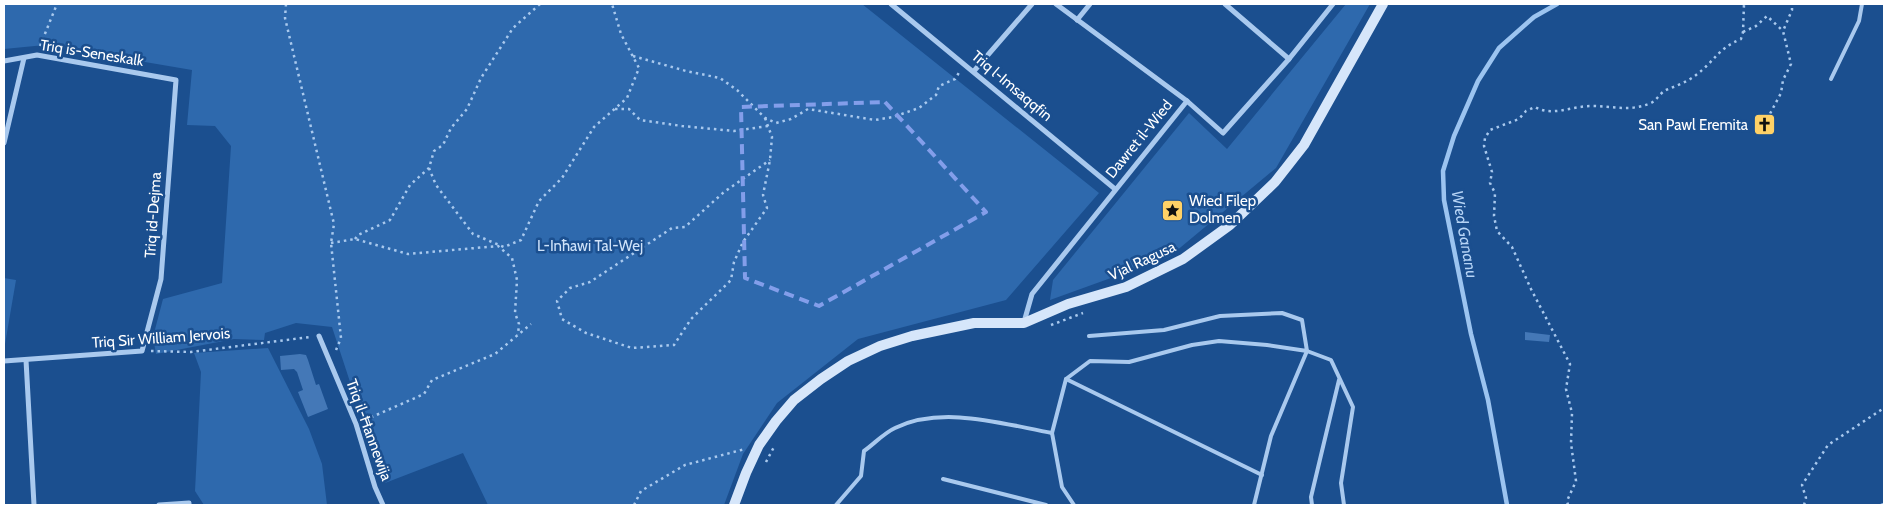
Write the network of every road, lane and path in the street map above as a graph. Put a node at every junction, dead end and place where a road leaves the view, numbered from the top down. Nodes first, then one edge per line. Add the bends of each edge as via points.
1 (57, 4) edge
2 (286, 4) edge
3 (540, 4) edge
4 (612, 4) edge
5 (892, 4) edge
6 (1032, 4) edge
7 (1056, 4) edge
8 (1090, 4) edge
9 (1225, 4) edge
10 (1333, 4) edge
11 (1383, 4) edge
12 (1744, 4) edge
13 (1792, 4) edge
14 (1862, 4) edge
15 (1077, 20) junction
16 (1783, 30) junction
17 (1743, 32) junction
18 (37, 54) junction
19 (632, 56) junction
20 (24, 58) junction
21 (1289, 59) junction
22 (4, 61) edge
23 (965, 64) junction
24 (974, 71) junction
25 (1831, 79) dead end
26 (176, 80) joint
27 (1187, 101) junction
28 (615, 109) junction
29 (764, 118) junction
30 (1764, 125) dead end
31 (768, 126) junction
32 (4, 144) edge
33 (770, 160) junction
34 (430, 168) junction
35 (1115, 189) junction
36 (355, 239) junction
37 (331, 243) junction
38 (1085, 312) dead end
39 (1024, 322) junction
40 (531, 324) dead end
41 (1050, 326) dead end
42 (518, 335) junction
43 (319, 336) joint
44 (1089, 336) dead end
45 (142, 351) junction
46 (1307, 351) junction
47 (26, 360) junction
48 (4, 361) edge
49 (330, 363) junction
50 (1066, 379) junction
51 (1339, 380) junction
52 (1884, 408) edge
53 (356, 424) junction
54 (1052, 433) junction
55 (779, 438) dead end
56 (746, 448) dead end
57 (762, 469) dead end
58 (1262, 475) junction
59 (944, 479) dead end
60 (189, 504) edge
61 (1884, 504) edge
62 (34, 505) edge
63 (160, 505) edge
64 (383, 505) edge
65 (634, 505) edge
66 (734, 505) edge
67 (836, 505) edge
68 (1046, 505) edge
69 (1074, 505) edge
70 (1254, 505) edge
71 (1312, 505) edge
72 (1344, 505) edge
73 (1568, 505) edge
74 (1804, 505) edge
75 (1881, 505) edge

1 - 18 path
2 - 37 path via 285,18 334,224
3 - 34 path via 513,28 481,78 467,109 451,128 443,145 434,151
4 - 19 path
5 - 23 street, Triq l-Imsaqqfin
6 - 24 street
7 - 15 street
8 - 15 street
9 - 21 street
10 - 21 street, Dawret il-Wied
11 - 39 main road, Vjal Ragusa via 1304,145 1275,182 1230,225 1157,273
12 - 17 path
13 - 16 path
14 - 25 lane via 1859,21
15 - 27 street
16 - 17 path via 1767,16
16 - 30 path via 1791,64 1781,93
17 - 73 path via 1741,39 1720,50 1696,76 1664,91 1653,102 1633,109 1591,106 1542,112 1534,107 1519,119 1490,130 1485,138 1484,146 1492,172 1490,183 1495,193 1497,231 1512,247 1570,364 1566,389 1572,413 1571,443 1576,481
18 - 20 street, Triq is-Seneskalk
18 - 26 street, Triq is-Seneskalk
19 - 28 path via 639,68 627,98
19 - 29 path via 720,78 737,90
20 - 22 street, Triq is-Seneskalk
20 - 32 street
21 - 27 street, Dawret il-Wied via 1223,133
23 - 24 street, Triq l-Imsaqqfin
23 - 29 path via 955,79 939,86 936,95 925,104 893,116 875,120 808,110 776,123
24 - 35 street, Triq l-Imsaqqfin
26 - 45 street, Triq id-Dejma via 161,279
27 - 35 street, Dawret il-Wied
28 - 31 path via 629,109 640,120 682,126 734,131
28 - 34 path via 594,127 562,178 539,201 521,240 504,247 474,234 436,185
29 - 31 path
31 - 33 path via 772,137
33 - 33 path via 763,195 767,208 743,242 734,262 731,280 690,319 674,345 632,348 586,333 562,319 557,301 570,288 590,282 672,228 685,227 724,192
34 - 36 path via 410,184 390,220
35 - 39 street, Dawret il-Wied via 1032,294
36 - 37 path
36 - 42 path via 408,254 498,246 512,258 517,280 515,313
37 - 49 path via 341,338
38 - 41 path
39 - 66 main road, Vjal Ragusa via 974,323 912,336 848,361 794,400 776,421 759,445
40 - 42 path
42 - 53 path via 495,354 432,380 424,394
43 - 45 path, Triq Sir William Jervois via 191,352
43 - 49 street, Triq il-Ħannewija
44 - 46 lane via 1164,330 1220,316 1282,313 1302,320
45 - 47 street, Triq Sir William Jervois
46 - 50 lane via 1219,341 1129,362 1090,361
46 - 51 lane via 1331,360
46 - 58 lane via 1271,436
47 - 48 street, Triq Sir William Jervois
47 - 62 street
49 - 53 street, Triq il-Ħannewija
50 - 54 lane
50 - 58 lane
51 - 71 lane via 1312,488
51 - 72 lane via 1353,406 1341,483
52 - 74 path via 1828,444 1802,485 1806,498
53 - 64 street, Triq il-Ħannewija
54 - 67 lane via 983,420 935,416 895,428 864,451 861,476
54 - 69 lane via 1062,487
55 - 57 path
56 - 65 path via 685,465 642,491
58 - 70 lane
59 - 68 lane
60 - 63 street
61 - 75 path

